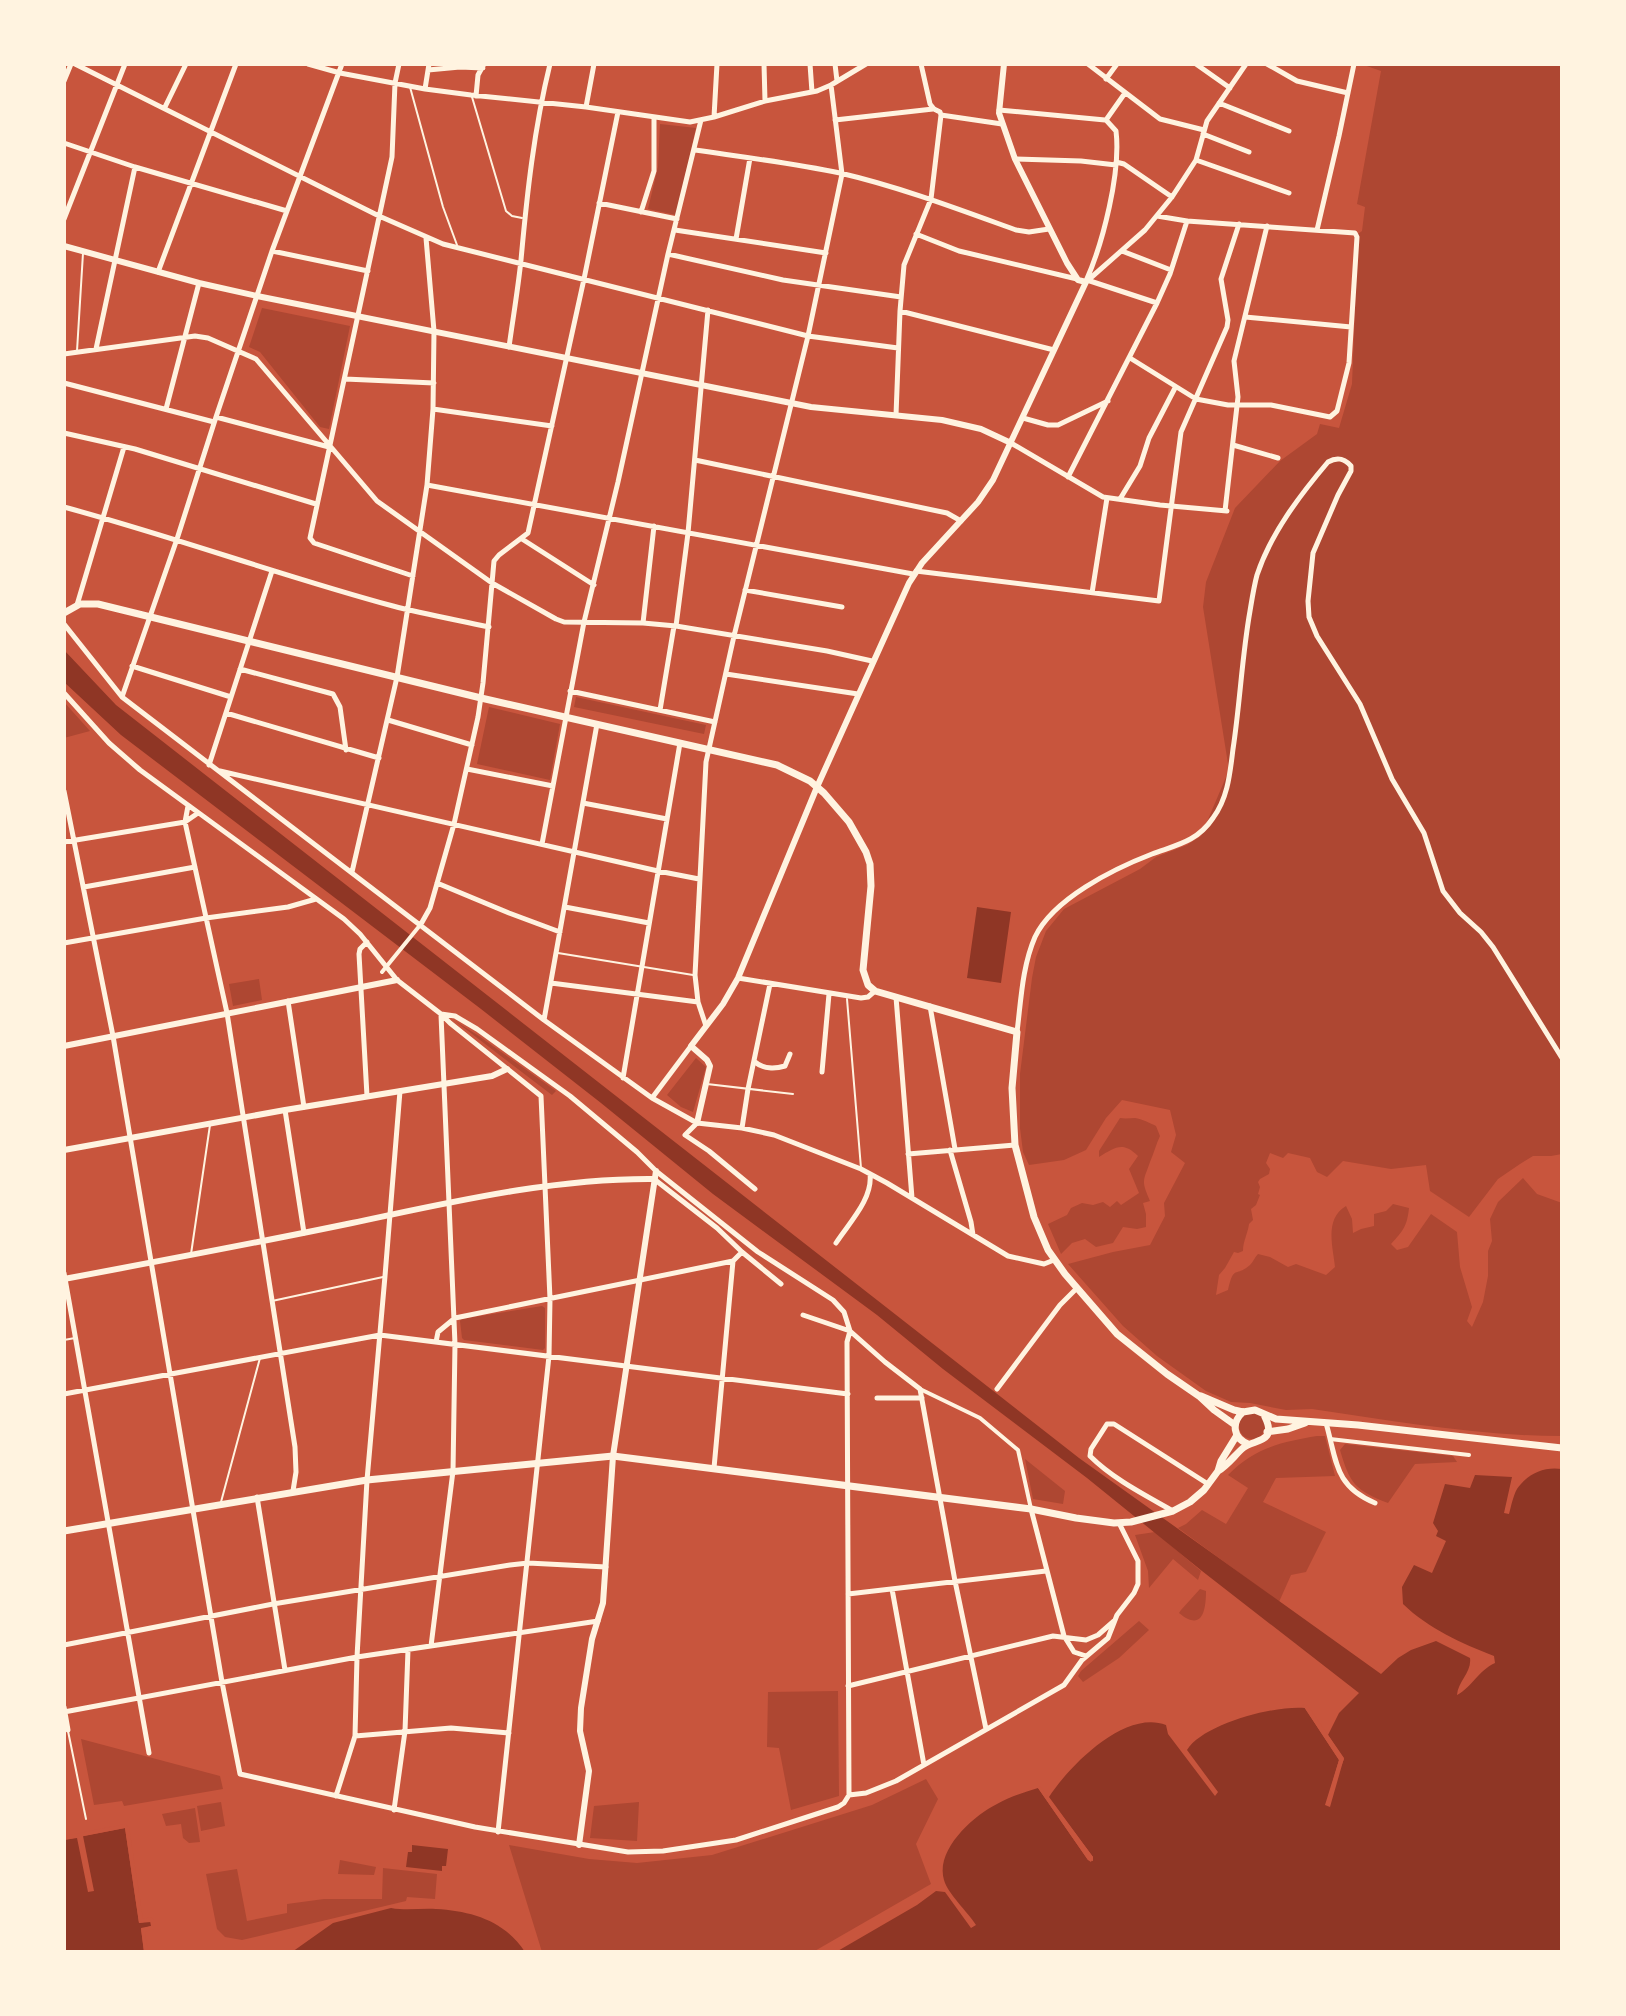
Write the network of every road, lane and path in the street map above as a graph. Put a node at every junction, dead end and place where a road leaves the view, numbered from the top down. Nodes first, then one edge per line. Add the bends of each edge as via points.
1 (73, 64) edge
2 (125, 64) edge
3 (186, 64) edge
4 (236, 64) edge
5 (308, 64) edge
6 (342, 64) edge
7 (399, 64) edge
8 (550, 64) edge
9 (594, 64) edge
10 (717, 64) edge
11 (764, 64) edge
12 (810, 64) edge
13 (835, 64) edge
14 (866, 64) edge
15 (921, 64) edge
16 (1004, 64) edge
17 (1088, 64) edge
18 (1117, 64) edge
19 (1196, 64) edge
20 (1246, 64) edge
21 (1267, 64) edge
22 (1354, 64) edge
23 (484, 66) edge
24 (428, 67) edge
25 (340, 73) junction
26 (1106, 79) junction
27 (64, 81) edge
28 (395, 83) junction
29 (834, 83) junction
30 (117, 85) junction
31 (409, 86) junction
32 (1230, 88) junction
33 (425, 89) junction
34 (812, 92) junction
35 (1125, 93) junction
36 (1348, 93) junction
37 (474, 96) junction
38 (541, 101) junction
39 (765, 101) junction
40 (1219, 103) junction
41 (165, 107) junction
42 (586, 107) junction
43 (934, 109) junction
44 (999, 110) junction
45 (618, 112) junction
46 (941, 115) junction
47 (654, 117) junction
48 (714, 117) junction
49 (701, 120) junction
50 (835, 120) junction
51 (1106, 120) junction
52 (1002, 124) junction
53 (211, 130) junction
54 (1289, 131) dead end
55 (1203, 132) junction
56 (64, 143) edge
57 (695, 150) junction
58 (1249, 152) dead end
59 (90, 153) junction
60 (750, 158) junction
61 (1015, 159) junction
62 (1196, 160) junction
63 (1116, 163) junction
64 (135, 167) junction
65 (842, 174) junction
66 (300, 175) junction
67 (190, 183) junction
68 (1289, 193) dead end
69 (1172, 197) junction
70 (931, 199) junction
71 (599, 203) junction
72 (287, 211) junction
73 (641, 212) junction
74 (379, 216) junction
75 (1157, 216) junction
76 (524, 218) junction
77 (64, 219) edge
78 (677, 219) junction
79 (1187, 221) junction
80 (1239, 224) junction
81 (1267, 226) junction
82 (1049, 229) junction
83 (675, 230) junction
84 (1317, 230) junction
85 (916, 234) junction
86 (426, 238) junction
87 (736, 239) junction
88 (64, 246) edge
89 (458, 248) junction
90 (84, 251) junction
91 (272, 251) junction
92 (1122, 251) junction
93 (826, 253) junction
94 (668, 254) junction
95 (115, 260) junction
96 (521, 263) junction
97 (1171, 270) junction
98 (368, 271) junction
99 (158, 272) junction
100 (584, 279) junction
101 (1078, 280) junction
102 (1088, 281) junction
103 (199, 283) junction
104 (819, 285) junction
105 (257, 296) junction
106 (901, 297) junction
107 (658, 298) junction
108 (1157, 303) junction
109 (708, 310) junction
110 (900, 311) junction
111 (358, 317) junction
112 (1245, 317) junction
113 (1351, 327) junction
114 (434, 331) junction
115 (808, 336) junction
116 (185, 337) junction
117 (509, 347) junction
118 (898, 348) junction
119 (96, 349) junction
120 (1054, 350) junction
121 (239, 351) junction
122 (77, 352) junction
123 (64, 354) edge
124 (567, 358) junction
125 (1130, 358) junction
126 (642, 373) junction
127 (345, 379) junction
128 (64, 383) edge
129 (434, 383) junction
130 (702, 385) junction
131 (1175, 388) junction
132 (1196, 399) junction
133 (1110, 400) junction
134 (791, 403) junction
135 (1237, 405) junction
136 (166, 409) junction
137 (433, 409) junction
138 (896, 415) junction
139 (1023, 418) junction
140 (215, 419) junction
141 (552, 426) junction
142 (64, 433) edge
143 (1011, 443) junction
144 (1233, 445) junction
145 (124, 447) junction
146 (330, 447) junction
147 (1278, 458) dead end
148 (695, 460) junction
149 (199, 468) junction
150 (773, 476) junction
151 (1068, 477) junction
152 (427, 485) junction
153 (1107, 498) junction
154 (1120, 499) junction
155 (316, 504) junction
156 (535, 505) junction
157 (1171, 506) junction
158 (64, 507) edge
159 (104, 517) junction
160 (610, 518) junction
161 (962, 522) junction
162 (654, 526) junction
163 (420, 533) junction
164 (688, 533) junction
165 (177, 539) junction
166 (522, 539) junction
167 (756, 545) junction
168 (272, 571) junction
169 (914, 573) junction
170 (413, 576) junction
171 (492, 583) junction
172 (594, 585) junction
173 (745, 590) junction
174 (1092, 593) junction
175 (77, 605) junction
176 (842, 607) dead end
177 (409, 610) junction
178 (64, 613) edge
179 (150, 616) junction
180 (584, 622) junction
181 (643, 623) junction
182 (64, 624) edge
183 (675, 626) junction
184 (489, 627) junction
185 (734, 636) junction
186 (248, 641) junction
187 (872, 661) junction
188 (132, 666) junction
189 (240, 669) junction
190 (726, 674) junction
191 (397, 677) junction
192 (570, 691) junction
193 (64, 693) edge
194 (858, 694) junction
195 (122, 697) junction
196 (231, 697) junction
197 (481, 698) junction
198 (660, 710) junction
199 (226, 713) junction
200 (566, 716) junction
201 (388, 720) junction
202 (715, 722) junction
203 (597, 724) junction
204 (681, 742) junction
205 (472, 745) junction
206 (709, 749) junction
207 (346, 750) junction
208 (379, 758) junction
209 (209, 765) junction
210 (467, 769) junction
211 (218, 771) junction
212 (553, 786) junction
213 (817, 787) junction
214 (64, 791) edge
215 (583, 803) junction
216 (368, 805) junction
217 (188, 806) junction
218 (198, 813) junction
219 (667, 819) junction
220 (185, 822) junction
221 (454, 824) junction
222 (74, 840) junction
223 (64, 842) edge
224 (542, 844) junction
225 (574, 852) junction
226 (195, 867) junction
227 (658, 871) junction
228 (352, 872) junction
229 (699, 879) junction
230 (437, 883) junction
231 (84, 887) junction
232 (317, 899) junction
233 (565, 907) junction
234 (206, 918) junction
235 (649, 923) junction
236 (421, 924) junction
237 (560, 932) junction
238 (94, 938) junction
239 (367, 942) junction
240 (64, 943) edge
241 (556, 953) junction
242 (642, 967) junction
243 (383, 969) junction
244 (695, 975) junction
245 (738, 978) junction
246 (397, 980) junction
247 (551, 983) junction
248 (770, 984) junction
249 (360, 987) junction
250 (875, 991) junction
251 (637, 994) junction
252 (829, 994) junction
253 (847, 996) junction
254 (896, 997) junction
255 (288, 1001) junction
256 (698, 1002) junction
257 (930, 1006) junction
258 (227, 1013) junction
259 (441, 1014) junction
260 (544, 1020) junction
261 (706, 1026) junction
262 (1017, 1032) junction
263 (113, 1036) junction
264 (64, 1046) edge
265 (691, 1046) junction
266 (790, 1054) dead end
267 (1562, 1058) edge
268 (755, 1062) junction
269 (507, 1069) junction
270 (822, 1072) dead end
271 (623, 1078) junction
272 (444, 1084) junction
273 (706, 1084) junction
274 (748, 1089) junction
275 (400, 1091) junction
276 (793, 1094) dead end
277 (367, 1096) junction
278 (652, 1098) junction
279 (304, 1107) junction
280 (285, 1110) junction
281 (243, 1118) junction
282 (697, 1123) junction
283 (210, 1124) junction
284 (742, 1128) junction
285 (130, 1138) junction
286 (1015, 1145) junction
287 (953, 1149) junction
288 (64, 1150) edge
289 (908, 1154) junction
290 (861, 1169) junction
291 (870, 1174) junction
292 (655, 1175) junction
293 (545, 1187) junction
294 (755, 1189) dead end
295 (912, 1198) junction
296 (448, 1204) junction
297 (390, 1215) junction
298 (304, 1233) junction
299 (973, 1236) junction
300 (261, 1242) junction
301 (836, 1243) dead end
302 (742, 1252) junction
303 (191, 1255) junction
304 (1054, 1260) junction
305 (733, 1261) junction
306 (151, 1262) junction
307 (64, 1273) edge
308 (385, 1276) junction
309 (64, 1279) edge
310 (639, 1281) junction
311 (781, 1284) dead end
312 (1077, 1288) junction
313 (550, 1299) junction
314 (271, 1301) junction
315 (803, 1315) dead end
316 (455, 1318) junction
317 (850, 1331) junction
318 (380, 1335) junction
319 (75, 1338) junction
320 (64, 1340) edge
321 (436, 1342) junction
322 (455, 1344) junction
323 (279, 1354) junction
324 (549, 1356) junction
325 (260, 1357) junction
326 (626, 1366) junction
327 (170, 1374) junction
328 (722, 1378) junction
329 (920, 1389) junction
330 (997, 1389) dead end
331 (84, 1390) junction
332 (64, 1394) edge
333 (848, 1394) junction
334 (1199, 1396) junction
335 (877, 1398) dead end
336 (922, 1398) junction
337 (1243, 1412) junction
338 (1264, 1415) junction
339 (1307, 1422) junction
340 (1326, 1423) junction
341 (1235, 1425) junction
342 (1267, 1432) junction
343 (1237, 1435) junction
344 (1330, 1439) junction
345 (1248, 1444) junction
346 (1562, 1448) edge
347 (1469, 1455) dead end
348 (613, 1456) junction
349 (539, 1462) junction
350 (714, 1468) junction
351 (453, 1471) junction
352 (1218, 1471) junction
353 (367, 1480) junction
354 (1208, 1484) junction
355 (848, 1485) junction
356 (293, 1491) junction
357 (257, 1497) junction
358 (941, 1497) junction
359 (1375, 1503) dead end
360 (221, 1504) junction
361 (193, 1509) junction
362 (1031, 1509) junction
363 (1171, 1511) junction
364 (110, 1522) junction
365 (1119, 1523) junction
366 (64, 1531) edge
367 (528, 1563) junction
368 (606, 1567) junction
369 (1046, 1571) junction
370 (440, 1577) junction
371 (955, 1581) junction
372 (892, 1589) junction
373 (361, 1590) junction
374 (848, 1594) junction
375 (273, 1604) junction
376 (211, 1617) junction
377 (1115, 1620) junction
378 (598, 1621) junction
379 (129, 1633) junction
380 (520, 1633) junction
381 (1064, 1636) junction
382 (64, 1645) edge
383 (431, 1646) junction
384 (408, 1650) junction
385 (969, 1656) junction
386 (1087, 1656) junction
387 (357, 1657) junction
388 (285, 1670) junction
389 (907, 1671) junction
390 (222, 1682) junction
391 (848, 1686) junction
392 (140, 1697) junction
393 (64, 1710) edge
394 (986, 1729) junction
395 (68, 1730) joint
396 (405, 1731) junction
397 (509, 1733) junction
398 (355, 1736) junction
399 (149, 1753) dead end
400 (924, 1765) junction
401 (849, 1795) junction
402 (336, 1796) junction
403 (394, 1810) junction
404 (86, 1819) dead end
405 (498, 1832) junction
406 (579, 1845) junction

1 - 27 street
1 - 30 street
2 - 30 street
3 - 41 street
4 - 53 street
5 - 25 street
6 - 25 street
7 - 28 street
8 - 38 street
9 - 42 street
10 - 48 street
11 - 39 street
12 - 34 street
13 - 29 street
14 - 29 street
15 - 43 street
16 - 44 street
17 - 26 street
18 - 26 street
19 - 32 street
20 - 32 street
21 - 36 street via 1297,81
22 - 36 street
23 - 24 street
23 - 37 street
24 - 33 street
25 - 28 street
25 - 66 street
26 - 35 street
28 - 31 street
28 - 74 street via 392,157
29 - 34 street
29 - 50 street
30 - 41 street
30 - 59 street
31 - 33 street
31 - 89 lane
32 - 40 street
33 - 37 street
34 - 39 street
35 - 51 street
35 - 55 street via 1160,119
36 - 84 street
37 - 38 street
37 - 76 lane via 506,211
38 - 42 street
38 - 76 street
39 - 48 street
40 - 54 street
40 - 55 street
41 - 53 street
42 - 45 street
43 - 46 street
43 - 50 street
44 - 51 street
44 - 52 street
45 - 47 street
45 - 71 street
46 - 52 street
46 - 70 street
47 - 49 street
47 - 73 street via 654,171
48 - 49 street
49 - 57 street
50 - 65 street
51 - 63 street via 1116,131
52 - 61 street
53 - 66 street
53 - 67 street
55 - 58 street
55 - 62 street
56 - 59 street
57 - 60 street
57 - 78 street
59 - 64 street
59 - 77 street
60 - 65 street
60 - 87 street
61 - 63 street
61 - 82 street
62 - 68 street
62 - 69 street
63 - 69 street
63 - 102 street
64 - 67 street
64 - 95 street
65 - 70 street
65 - 93 street
66 - 72 street
66 - 74 street
67 - 72 street
67 - 99 street
69 - 75 street
70 - 82 street via 1016,230
70 - 85 street
71 - 73 street
71 - 100 street
72 - 91 street
73 - 78 street
74 - 86 street
74 - 98 street
75 - 79 street
75 - 92 street
76 - 96 street
78 - 83 street
79 - 80 street
79 - 97 street
80 - 81 street
80 - 132 street via 1221,279 1227,327
81 - 84 street
81 - 112 street
82 - 101 street
83 - 87 street
83 - 94 street
84 - 113 street via 1357,235
85 - 101 street via 959,251
85 - 106 street via 904,265
86 - 89 street
86 - 114 street
87 - 93 street
88 - 90 street
89 - 96 street
90 - 95 street
90 - 122 lane
91 - 98 street
91 - 105 street
92 - 97 street
92 - 102 street
93 - 104 street
94 - 104 street
94 - 107 street
95 - 99 street
95 - 119 street
96 - 100 street
96 - 117 street
97 - 108 street
98 - 111 street
99 - 103 street
100 - 107 street
100 - 124 street
101 - 102 street
102 - 108 street
102 - 120 street
103 - 105 street
103 - 116 street
104 - 106 street
104 - 115 street
105 - 111 street
105 - 121 street
106 - 110 street
107 - 109 street
107 - 126 street
108 - 125 street
109 - 115 street
109 - 130 street
110 - 118 street
110 - 120 street
111 - 114 street
111 - 127 street
112 - 113 street
112 - 135 street via 1234,361
113 - 135 street via 1347,373 1333,416
114 - 117 street
114 - 129 street
115 - 118 street
115 - 134 street
116 - 119 street
116 - 121 street via 205,337
116 - 136 street
117 - 124 street
118 - 138 street
119 - 122 street
120 - 139 street
121 - 140 street
121 - 146 street via 260,363
122 - 123 street
124 - 126 street
124 - 141 street
125 - 131 street
125 - 133 street
126 - 130 street
126 - 160 street
127 - 129 street
127 - 146 street
128 - 136 street
129 - 137 street
130 - 134 street
130 - 148 street
131 - 132 street
131 - 154 street
132 - 135 street
132 - 157 street via 1181,432
133 - 139 street via 1058,425
133 - 151 street
134 - 138 street
134 - 150 street
135 - 144 street
136 - 140 street
137 - 141 street
137 - 152 street
138 - 143 street via 970,426
139 - 143 street
140 - 146 street
140 - 149 street
141 - 156 street
142 - 145 street
143 - 151 street
143 - 161 street via 986,491
144 - 147 street
144 - 157 street via 1226,511
145 - 149 street
145 - 159 street
146 - 155 street
146 - 163 street via 377,501
148 - 150 street
148 - 164 street
149 - 155 street
149 - 165 street
150 - 161 street via 947,513
150 - 167 street
151 - 153 street
152 - 156 street
152 - 163 street
153 - 154 street
153 - 174 street
154 - 157 street
155 - 170 street via 310,538 314,543
156 - 160 street
156 - 166 street
157 - 174 street via 1159,601
158 - 159 street
159 - 165 street
159 - 175 street
160 - 162 street
160 - 172 street
161 - 169 street
162 - 164 street
162 - 181 street
163 - 170 street
163 - 171 street
164 - 167 street
164 - 183 street
165 - 168 street
165 - 179 street
166 - 171 street via 496,558
166 - 172 street
167 - 169 street
167 - 173 street
168 - 177 street
168 - 186 street
169 - 174 street
169 - 187 street
170 - 177 street
171 - 180 street via 556,619
171 - 184 street
172 - 180 street
173 - 176 street
173 - 185 street
175 - 178 main road
175 - 179 main road via 91,603
177 - 184 street
177 - 191 street
179 - 186 main road
179 - 188 street
180 - 181 street
180 - 192 street
181 - 183 street
182 - 195 street
183 - 185 street
183 - 198 street
184 - 197 street
185 - 187 street
185 - 190 street
186 - 189 street
186 - 191 main road
187 - 194 street
188 - 195 street
188 - 196 street
189 - 196 street
189 - 207 street via 333,694
190 - 194 street
190 - 202 street
191 - 197 main road
191 - 201 street
192 - 198 street
192 - 200 street
193 - 217 street via 117,751
194 - 213 street
195 - 209 street
196 - 199 street
197 - 200 main road
197 - 205 street
198 - 202 street
199 - 207 street
199 - 209 street
200 - 203 main road
200 - 212 street
201 - 205 street
201 - 208 street
202 - 206 street
203 - 204 main road
203 - 215 street
204 - 206 main road
204 - 219 street
205 - 210 street
206 - 213 main road via 784,767
206 - 229 street
207 - 208 street
208 - 216 street
209 - 211 street
210 - 212 street
210 - 221 street
211 - 216 street
211 - 228 street
212 - 224 street
213 - 245 street
213 - 250 main road via 849,822 868,859 871,892 863,974
214 - 222 street
215 - 219 street
215 - 225 street
216 - 221 street
216 - 228 street
217 - 218 street
217 - 220 street
218 - 220 street
218 - 232 street
219 - 227 street
220 - 222 street
220 - 226 street
221 - 224 street
221 - 230 street
222 - 223 street
222 - 231 street
224 - 225 street
225 - 227 street
225 - 233 street
226 - 231 street
226 - 234 street
227 - 229 street
227 - 235 street
228 - 236 street
229 - 244 street
230 - 236 street
230 - 237 street
231 - 238 street
232 - 234 street
232 - 239 street
233 - 235 street
233 - 237 street
234 - 238 street
234 - 258 street
235 - 242 street
236 - 243 street
236 - 260 street
237 - 241 street
238 - 240 street
238 - 263 street
239 - 243 street
239 - 249 street via 359,954
241 - 242 lane
241 - 247 street
242 - 244 lane
242 - 251 street
243 - 246 street
244 - 256 street
245 - 248 street
245 - 261 street
246 - 249 street
246 - 259 street
247 - 251 street
247 - 260 street
248 - 252 street
248 - 268 street
249 - 255 street
249 - 277 street
250 - 253 street via 868,997
250 - 254 main road
251 - 256 street
251 - 271 street
252 - 253 street
252 - 270 street
253 - 290 lane
254 - 257 main road
254 - 289 street
255 - 258 street
255 - 279 street
256 - 261 street
257 - 262 main road
257 - 287 street
258 - 263 street
258 - 281 street
259 - 269 street
259 - 272 street
259 - 292 street via 477,1029 538,1073 617,1135
260 - 271 street
261 - 265 street
262 - 267 street via 1027,962 1044,922 1082,889 1184,844 1215,816 1228,785 1256,577 1294,505 1328,462 1341,458 1351,471 1313,553 1309,617 1360,704 1392,779 1424,833 1443,891 1493,947
262 - 286 main road via 1012,1088
263 - 264 street
263 - 285 street
265 - 273 street via 709,1063
265 - 278 street
266 - 268 street via 780,1068
268 - 274 street
269 - 272 street
269 - 293 street via 541,1096
271 - 278 street
272 - 275 street
272 - 296 street
273 - 274 lane
273 - 282 street
274 - 276 lane
274 - 284 street
275 - 277 street
275 - 297 street
277 - 279 street
278 - 282 street
279 - 280 street
280 - 281 street
280 - 298 street
281 - 283 street
281 - 300 street
282 - 284 street
282 - 294 street via 685,1135
283 - 285 street
283 - 303 lane
284 - 290 street via 791,1140
285 - 288 street
285 - 306 street
286 - 287 street
286 - 304 main road via 1034,1217
287 - 289 street
287 - 299 street
289 - 295 street
290 - 291 street
291 - 295 street
291 - 301 street via 869,1190
292 - 293 street
292 - 302 street
292 - 310 street
292 - 317 street via 833,1300
293 - 296 street
293 - 313 street
295 - 299 street
296 - 297 street
296 - 316 street
297 - 298 street
297 - 308 street
298 - 300 street
299 - 304 street via 1008,1256 1044,1264
300 - 303 street
300 - 314 street
302 - 305 street
302 - 311 street
303 - 306 street
304 - 312 main road
305 - 310 street
305 - 328 street
306 - 309 street
306 - 327 street
307 - 309 street
308 - 314 lane
308 - 318 street
309 - 319 street
310 - 313 street
310 - 326 street
312 - 330 street
312 - 334 main road via 1122,1339
313 - 316 street
313 - 324 street
314 - 323 street
315 - 317 street
316 - 321 street via 438,1332
316 - 322 street
317 - 329 street
317 - 333 street
318 - 321 street
318 - 323 street
318 - 353 street
319 - 320 lane
319 - 331 street
321 - 322 street
322 - 324 street
322 - 351 street
323 - 325 street
323 - 356 street via 295,1447
324 - 326 street
324 - 349 street
325 - 327 street
325 - 360 lane
326 - 328 street
326 - 348 street
327 - 331 street
327 - 361 street
328 - 333 street
328 - 350 street
329 - 336 street
329 - 362 street via 980,1418 1018,1450
331 - 332 street
331 - 364 street
333 - 355 street
334 - 337 main road
334 - 341 main road
335 - 336 street
336 - 358 street
337 - 338 main road
337 - 341 main road
338 - 339 main road
338 - 342 main road
339 - 340 main road
339 - 342 main road
340 - 344 street
340 - 346 main road
341 - 343 main road
342 - 345 main road via 1262,1440
343 - 345 main road
343 - 352 main road
344 - 347 street
344 - 359 street via 1345,1483
345 - 352 main road
348 - 349 main road
348 - 350 main road
348 - 368 street
349 - 351 main road
349 - 367 street
350 - 355 main road
351 - 353 main road
351 - 370 street
352 - 354 main road
353 - 356 main road
353 - 373 street
354 - 363 main road via 1194,1500
354 - 363 street via 1111,1423 1106,1426 1090,1453 1093,1458
355 - 358 main road
355 - 374 street
356 - 357 main road
357 - 360 main road
357 - 375 street
358 - 362 main road
358 - 371 street
360 - 361 main road
361 - 364 main road
361 - 376 street
362 - 365 main road
362 - 369 street
363 - 365 main road
364 - 366 main road
364 - 379 street
365 - 377 street via 1136,1557 1139,1578
367 - 368 street
367 - 370 street
367 - 380 street
368 - 378 street
369 - 371 street
369 - 381 street
370 - 373 street
370 - 383 street
371 - 372 street
371 - 385 street
372 - 374 street
372 - 389 street
373 - 375 street
373 - 387 street
374 - 391 street
375 - 376 street
375 - 388 street
376 - 379 street
376 - 390 street
377 - 381 street via 1086,1640
377 - 386 street via 1108,1638
378 - 380 street
378 - 406 street via 580,1715 589,1771
379 - 382 street
379 - 392 street
380 - 383 street
380 - 397 street
381 - 385 street
381 - 386 street via 1074,1652
383 - 384 street
384 - 387 street
384 - 396 street
385 - 389 street
385 - 394 street
386 - 394 street via 1064,1685
387 - 388 street
387 - 398 street
388 - 390 street
389 - 391 street
389 - 400 street
390 - 392 street
390 - 402 street via 240,1774
391 - 401 street
392 - 393 street
392 - 399 street
393 - 395 street
394 - 400 street
395 - 404 lane
396 - 397 street
396 - 398 street
396 - 403 street
397 - 405 street
398 - 402 street
400 - 401 street via 866,1793
401 - 406 street via 838,1807 707,1846 641,1852
402 - 403 street
403 - 405 street
405 - 406 street

